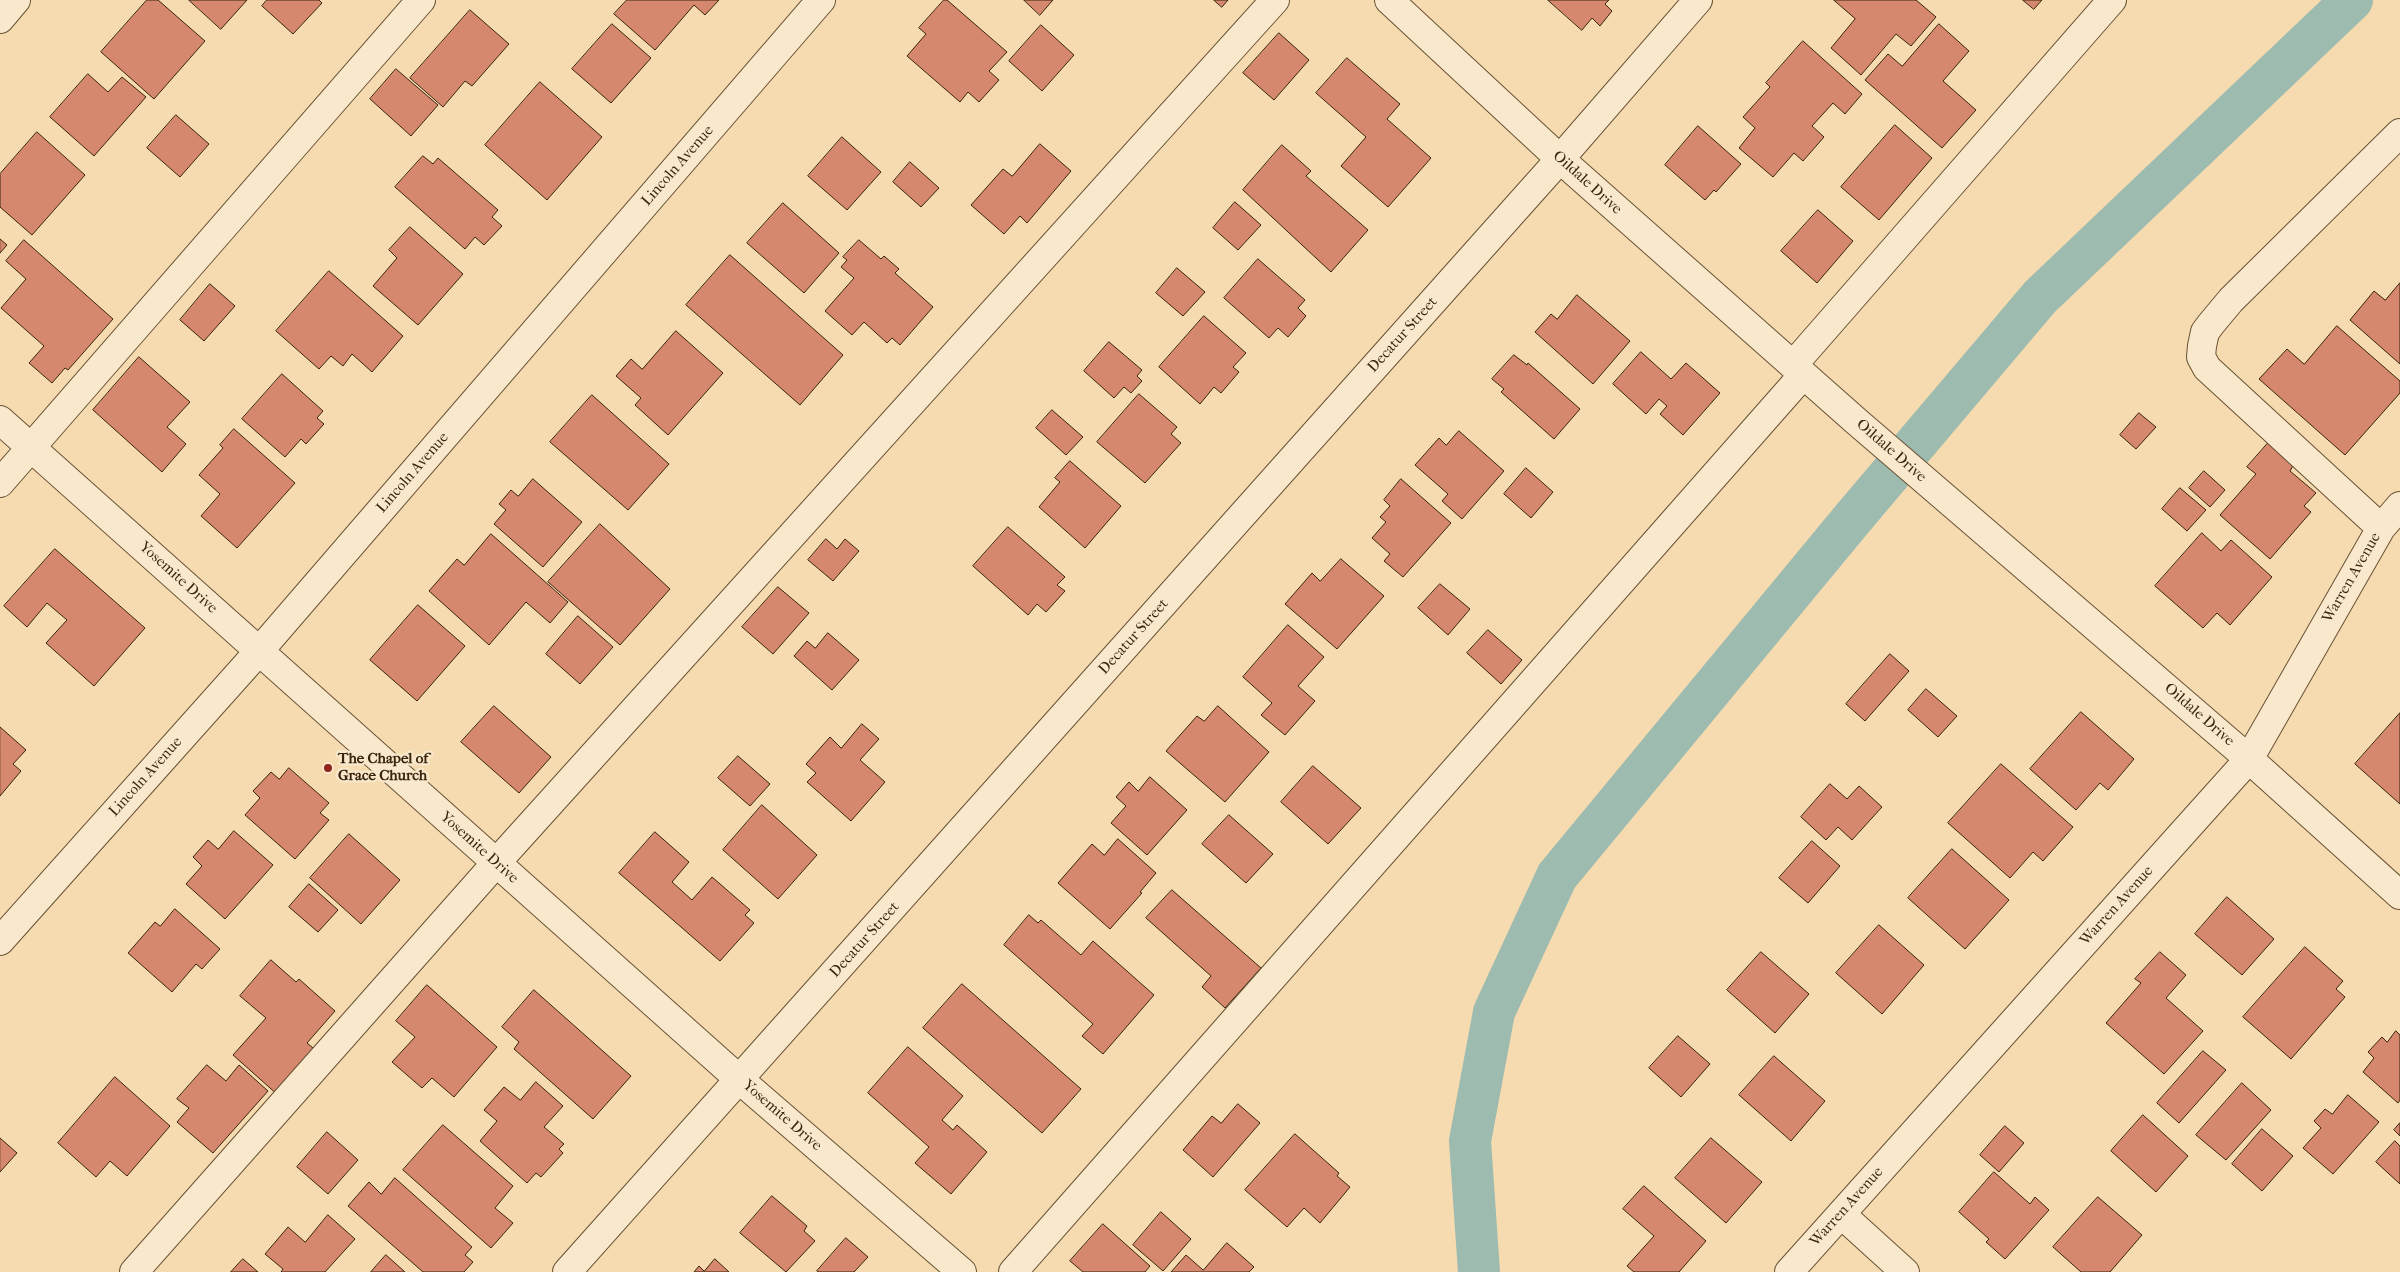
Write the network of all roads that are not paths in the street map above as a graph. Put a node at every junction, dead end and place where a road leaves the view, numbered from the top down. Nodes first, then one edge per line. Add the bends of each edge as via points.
1 (16, 0) edge
2 (421, 0) edge
3 (821, 0) edge
4 (1275, 0) edge
5 (1389, 0) edge
6 (1698, 0) edge
7 (2112, 0) edge
8 (0, 18) edge
9 (2400, 133) edge
10 (1560, 159) junction
11 (1798, 370) junction
12 (0, 420) edge
13 (32, 448) junction
14 (0, 483) edge
15 (2400, 506) edge
16 (2381, 528) junction
17 (260, 650) junction
18 (2249, 759) junction
19 (496, 863) junction
20 (2400, 895) edge
21 (0, 941) edge
22 (740, 1080) junction
23 (1841, 1214) junction
24 (134, 1272) edge
25 (567, 1272) edge
26 (962, 1272) edge
27 (1013, 1272) edge
28 (1789, 1272) edge
29 (1905, 1272) edge

1 - 8 street
2 - 13 street
3 - 17 street, Lincoln Avenue
4 - 19 street
5 - 10 street, Oildale Drive
6 - 10 street, Decatur Street
7 - 11 street
9 - 16 street via 2231,300 2205,332 2201,358 2207,368
10 - 11 street, Oildale Drive
10 - 22 street, Decatur Street
11 - 18 street, Oildale Drive
11 - 27 street
12 - 13 street, Yosemite Drive
13 - 14 street
13 - 17 street, Yosemite Drive
15 - 16 street, Warren Avenue
16 - 18 street, Warren Avenue
17 - 19 street, Yosemite Drive
17 - 21 street, Lincoln Avenue
18 - 20 street, Oildale Drive
18 - 23 street, Warren Avenue
19 - 22 street, Yosemite Drive
19 - 24 street
22 - 25 street, Decatur Street
22 - 26 street, Yosemite Drive
23 - 28 street, Warren Avenue
23 - 29 street

